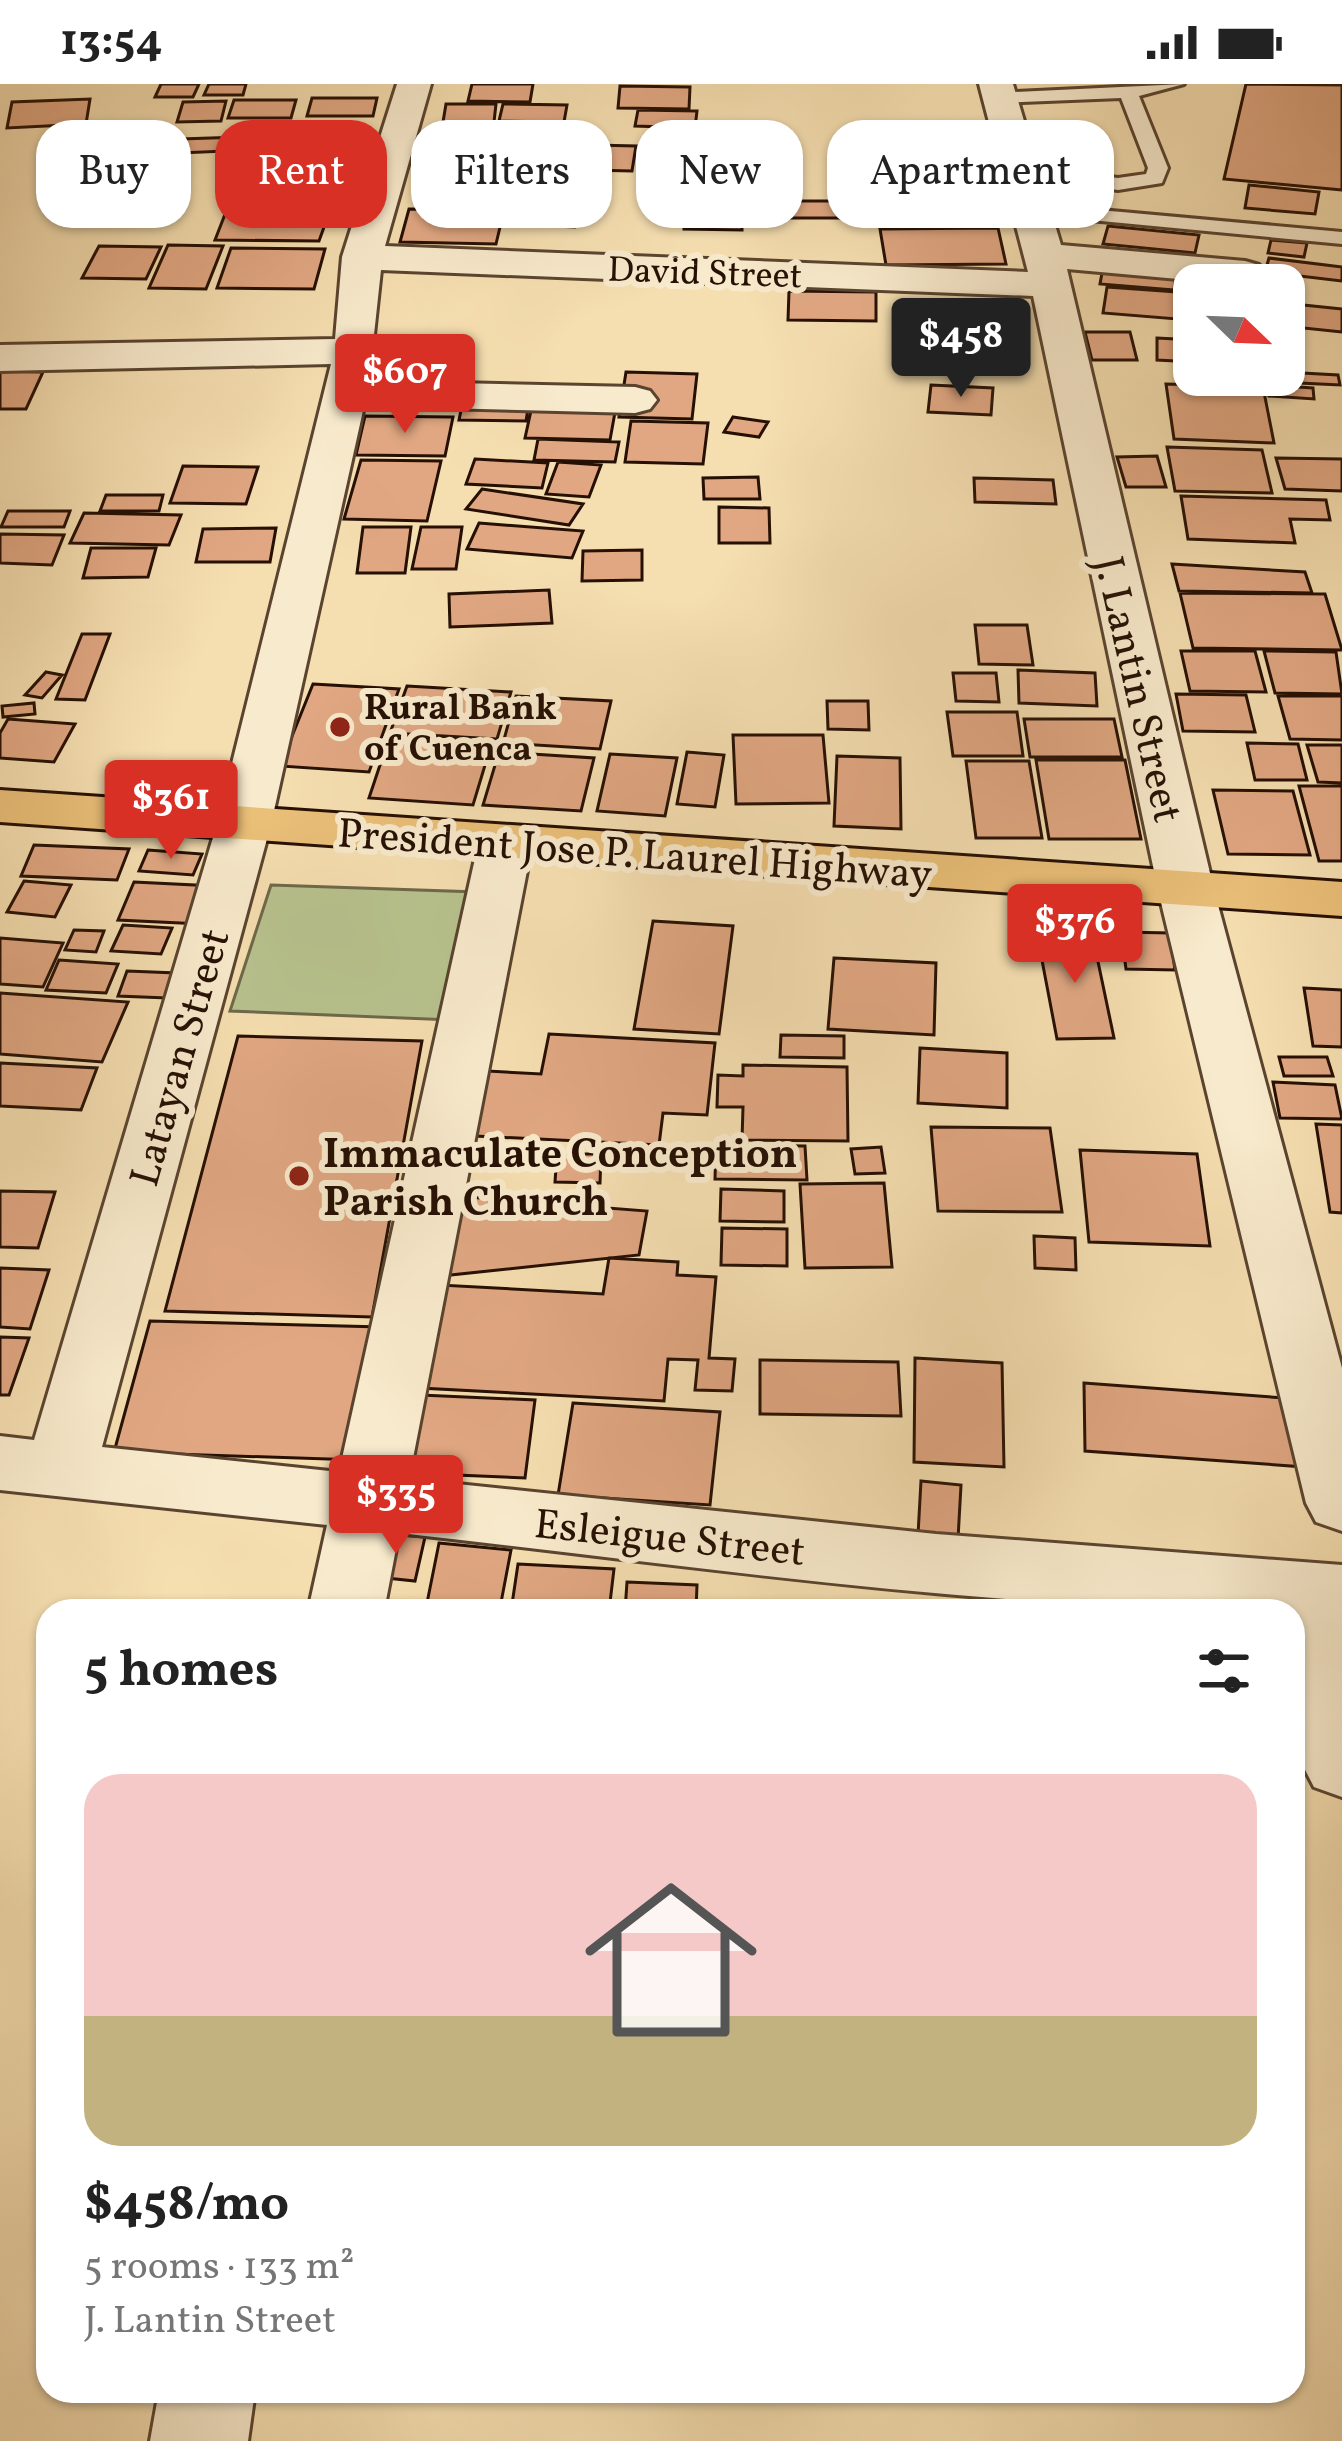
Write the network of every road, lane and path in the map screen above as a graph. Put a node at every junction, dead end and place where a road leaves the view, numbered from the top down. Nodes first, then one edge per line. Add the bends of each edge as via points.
1 (414, 84) edge
2 (1174, 84) edge
3 (998, 90) edge
4 (1128, 92) junction
5 (1007, 120) edge
6 (1114, 184) edge
7 (1114, 204) edge
8 (1036, 228) edge
9 (1342, 238) edge
10 (362, 257) junction
11 (1046, 270) junction
12 (1173, 272) edge
13 (0, 358) edge
14 (350, 372) junction
15 (635, 400) dead end
16 (0, 806) edge
17 (244, 824) junction
18 (505, 845) junction
19 (1186, 890) junction
20 (1342, 899) edge
21 (31, 1466) edge
22 (366, 1503) junction
23 (1342, 1503) edge
24 (1331, 1593) edge
25 (348, 1599) edge
26 (1342, 1764) edge
27 (205, 2403) edge
28 (199, 2441) edge

1 - 10 street, Latayan Street
2 - 4 lane
3 - 4 lane
3 - 5 street, J. Lantin Street
4 - 6 lane via 1158,168 1155,179
7 - 9 lane
8 - 11 street, J. Lantin Street
10 - 11 street, David Street
10 - 14 street, Latayan Street
11 - 12 street, David Street
11 - 19 street, J. Lantin Street
13 - 14 street
14 - 15 street
14 - 17 street, Latayan Street
16 - 17 highway, President Jose P. Laurel Highway
17 - 18 highway, President Jose P. Laurel Highway
17 - 21 street, Latayan Street
18 - 19 highway, President Jose P. Laurel Highway
18 - 22 street
19 - 20 highway, President Jose P. Laurel Highway
19 - 23 street, J. Lantin Street
21 - 22 street, Esleigue Street
22 - 24 street, Esleigue Street via 936,1564
22 - 25 street
24 - 26 street
27 - 28 street

